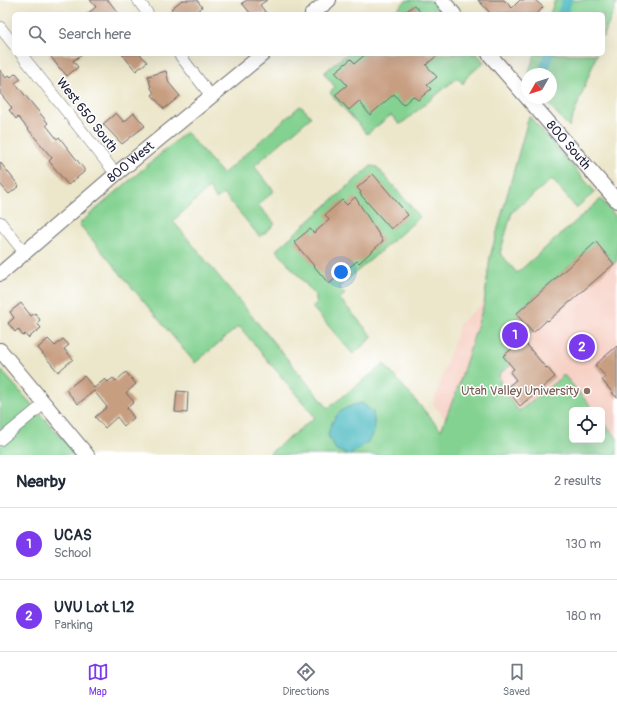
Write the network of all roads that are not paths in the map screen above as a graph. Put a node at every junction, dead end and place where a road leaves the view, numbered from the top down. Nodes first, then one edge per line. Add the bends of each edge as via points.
1 (329, 0) edge
2 (442, 0) edge
3 (314, 12) edge
4 (452, 12) edge
5 (0, 27) edge
6 (12, 42) edge
7 (23, 56) edge
8 (181, 56) edge
9 (261, 56) edge
10 (491, 56) edge
11 (211, 96) junction
12 (116, 174) junction
13 (617, 201) edge
14 (0, 222) edge
15 (24, 252) junction
16 (0, 274) edge
17 (0, 350) edge
18 (44, 404) junction
19 (0, 440) edge
20 (87, 455) edge

1 - 3 street
2 - 4 street
5 - 6 street
7 - 12 street, West 650 South
8 - 11 street
9 - 11 street, 800 West
10 - 13 street, 800 South
11 - 12 street, 800 West
12 - 15 street, 800 West
14 - 15 street
15 - 16 street, 800 West
17 - 18 street
18 - 19 street
18 - 20 street

